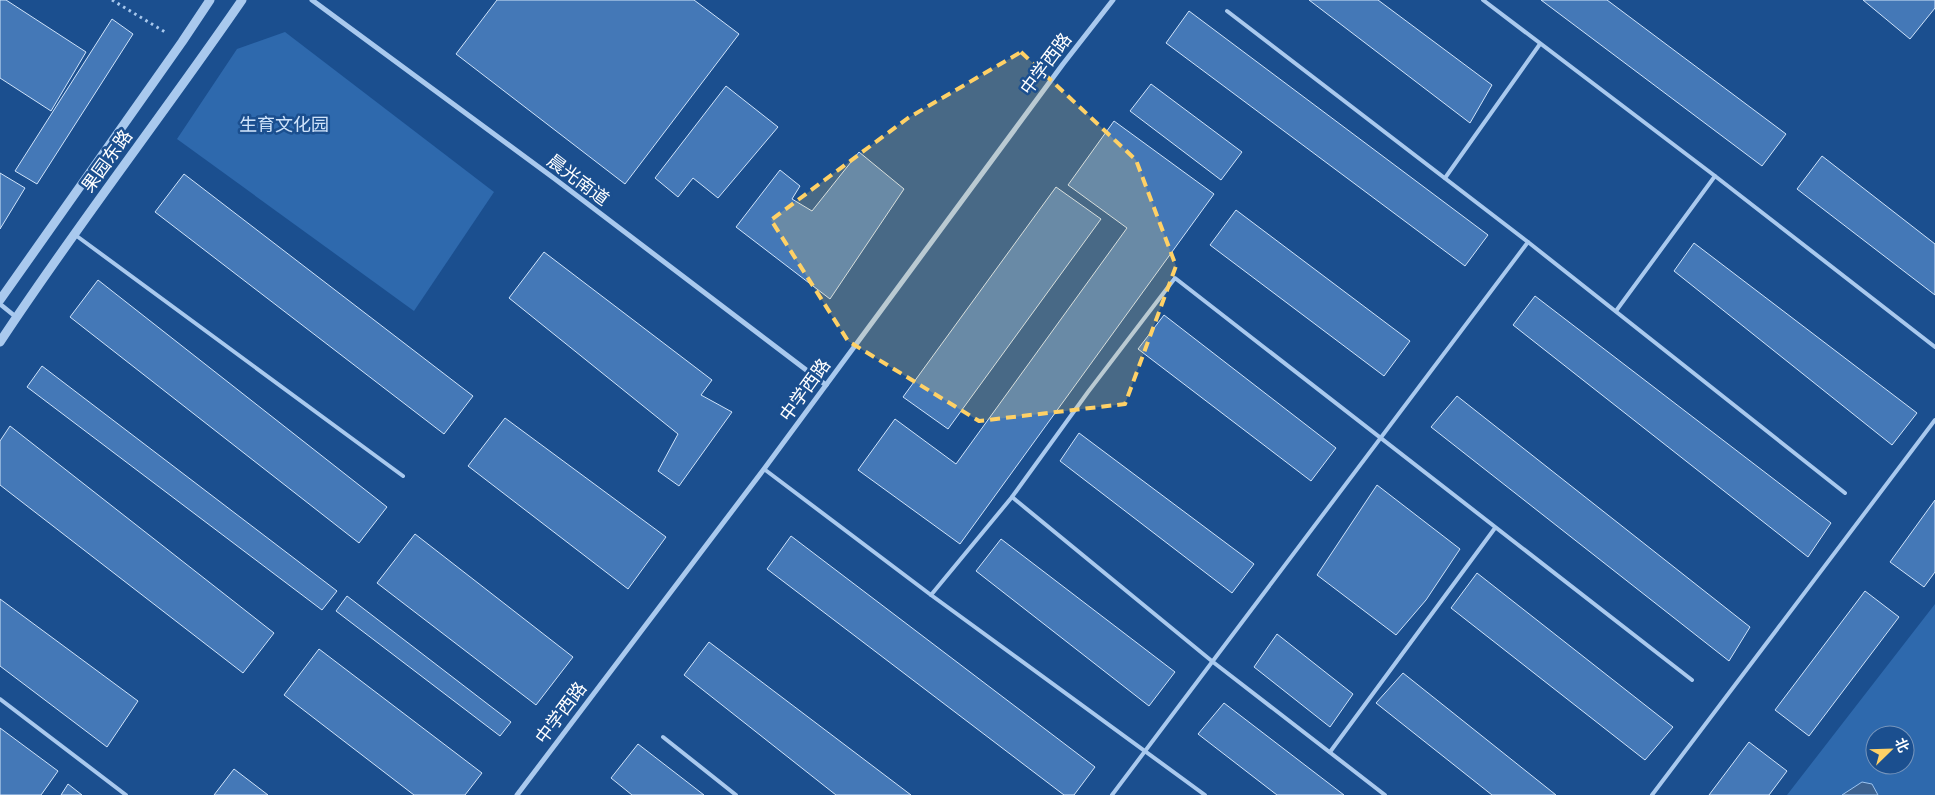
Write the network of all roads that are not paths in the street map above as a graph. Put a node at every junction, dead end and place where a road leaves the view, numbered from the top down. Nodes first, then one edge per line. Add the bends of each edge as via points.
1 (210, 0) edge
2 (242, 0) edge
3 (312, 0) edge
4 (1113, 0) edge
5 (1483, 0) edge
6 (1227, 11) dead end
7 (1540, 44) junction
8 (1715, 176) junction
9 (1445, 178) junction
10 (74, 234) junction
11 (1528, 242) junction
12 (0, 300) edge
13 (0, 304) edge
14 (1616, 311) junction
15 (16, 317) junction
16 (0, 342) edge
17 (1935, 346) edge
18 (826, 385) junction
19 (1935, 420) edge
20 (1381, 438) junction
21 (764, 469) junction
22 (403, 476) dead end
23 (1845, 492) dead end
24 (1012, 497) junction
25 (1495, 528) junction
26 (932, 595) junction
27 (1213, 662) junction
28 (1692, 680) dead end
29 (0, 699) edge
30 (663, 737) dead end
31 (1146, 751) junction
32 (1330, 752) junction
33 (126, 795) edge
34 (518, 795) edge
35 (736, 795) edge
36 (1112, 795) edge
37 (1205, 795) edge
38 (1386, 795) edge
39 (1652, 795) edge

1 - 12 street, 果园东路
2 - 10 street, 果园东路
3 - 18 street, 晨光南道
4 - 18 street, 中学西路
5 - 7 lane
6 - 9 lane
7 - 8 lane
7 - 9 lane
8 - 14 lane
8 - 17 lane
9 - 11 lane
10 - 15 street, 果园东路
10 - 22 lane
11 - 14 lane
11 - 20 lane
13 - 15 street
14 - 23 lane
15 - 16 street, 果园东路
18 - 21 street, 中学西路
19 - 39 lane
20 - 24 lane via 1176,278
20 - 25 lane
20 - 27 lane
21 - 26 lane
21 - 34 street, 中学西路
24 - 26 lane
24 - 27 lane
25 - 28 lane
25 - 32 lane
26 - 31 lane
27 - 31 lane
27 - 32 lane
29 - 33 lane
30 - 35 lane
31 - 36 lane
31 - 37 lane
32 - 38 lane

